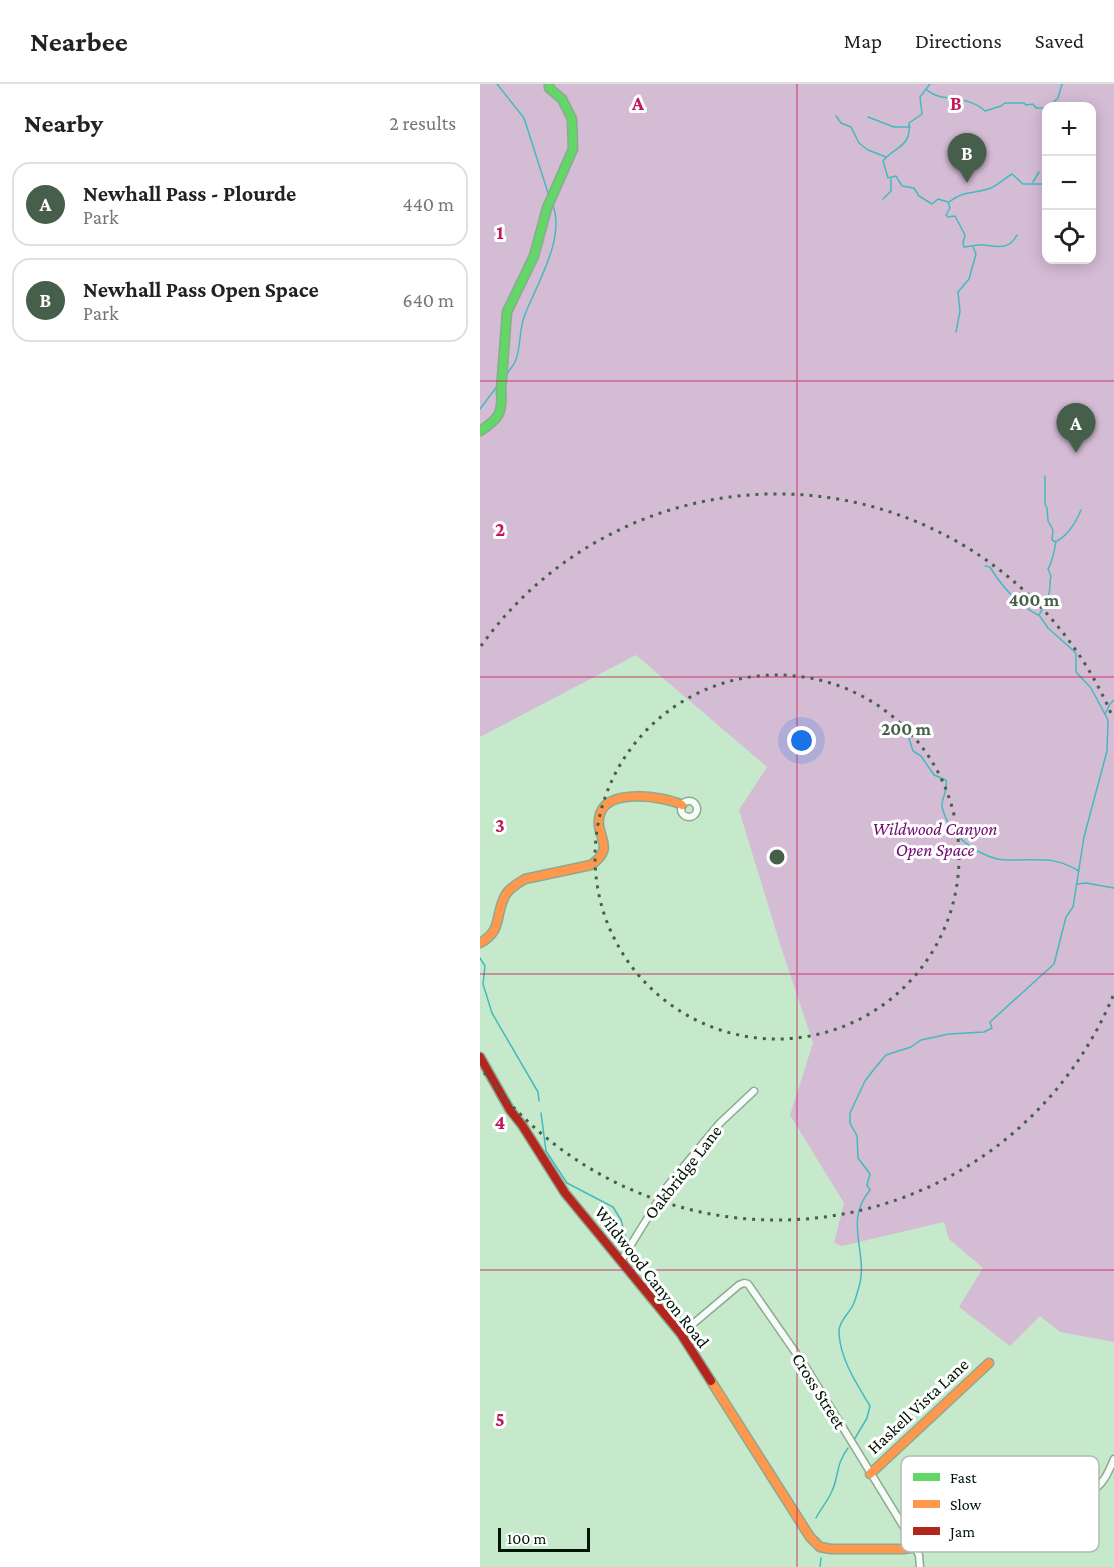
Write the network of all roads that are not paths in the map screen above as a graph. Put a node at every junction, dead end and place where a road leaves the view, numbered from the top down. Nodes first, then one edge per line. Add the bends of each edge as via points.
1 (549, 84) edge
2 (480, 431) edge
3 (682, 805) dead end
4 (480, 944) edge
5 (480, 1057) edge
6 (754, 1090) dead end
7 (621, 1261) junction
8 (681, 1334) junction
9 (989, 1363) dead end
10 (1114, 1459) edge
11 (870, 1474) junction
12 (1099, 1486) edge
13 (901, 1522) edge
14 (901, 1550) edge
15 (917, 1552) edge
16 (920, 1567) edge

1 - 2 street via 572,119 573,149 549,204 534,256 507,312 499,416
3 - 4 street via 658,797 609,802 599,815 605,848 598,861 517,884 502,903 498,931
5 - 7 street, Wildwood Canyon Road via 565,1193
6 - 7 street, Oakbridge Lane via 720,1123 666,1188
7 - 8 street, Wildwood Canyon Road
8 - 11 street, Cross Street via 744,1283 748,1284 807,1370
8 - 14 street, Wildwood Canyon Road via 798,1520 820,1547
9 - 11 street, Haskell Vista Lane
10 - 12 street
11 - 13 street, Cross Street
15 - 16 street, Cross Street

